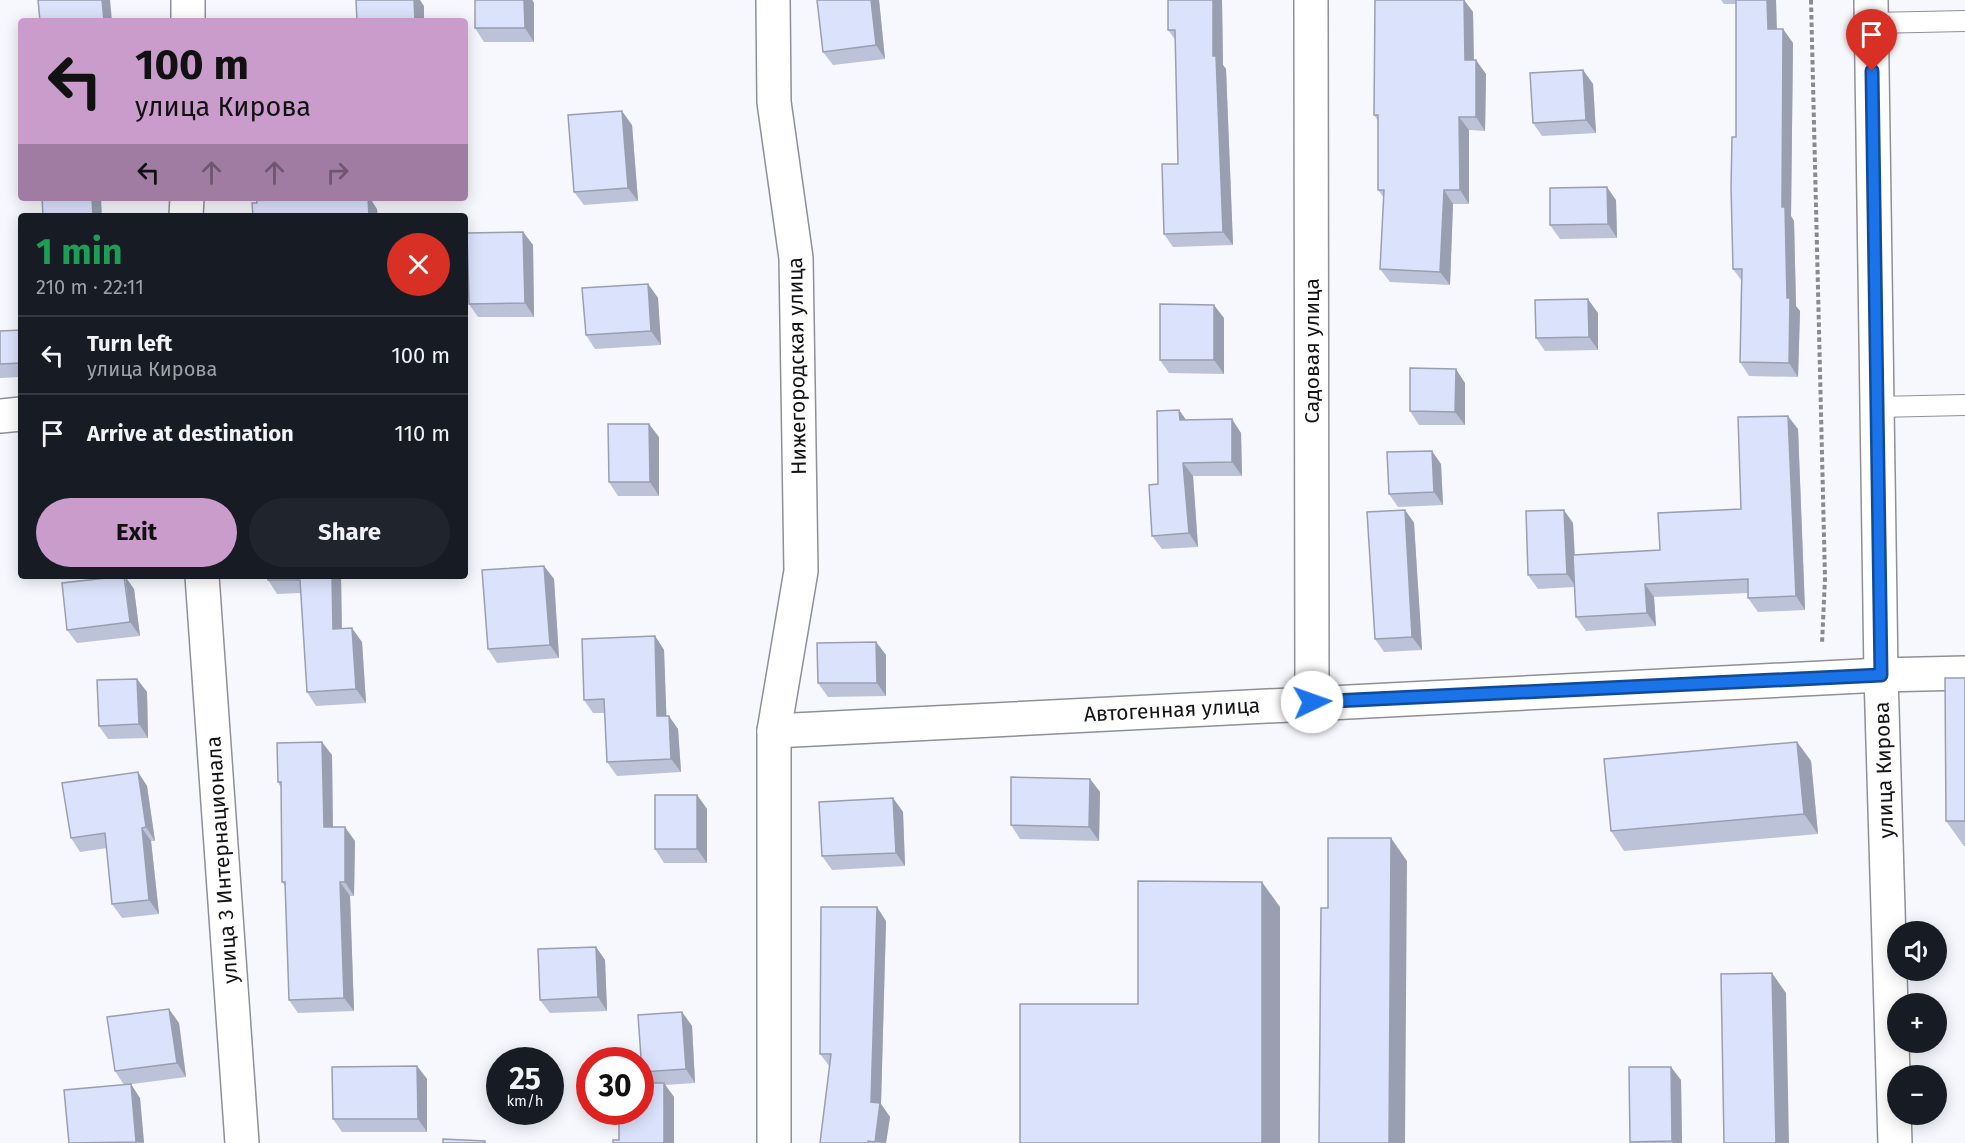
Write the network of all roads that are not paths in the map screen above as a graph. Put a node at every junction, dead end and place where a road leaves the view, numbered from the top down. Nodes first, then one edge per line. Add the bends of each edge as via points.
1 (188, 0) edge
2 (773, 0) edge
3 (1311, 0) edge
4 (1871, 11) edge
5 (188, 18) edge
6 (1965, 21) edge
7 (1965, 405) edge
8 (1877, 407) junction
9 (18, 414) edge
10 (0, 416) edge
11 (202, 579) edge
12 (1965, 673) edge
13 (1881, 675) junction
14 (1312, 702) junction
15 (774, 731) junction
16 (242, 1143) edge
17 (774, 1143) edge
18 (1895, 1143) edge

1 - 5 street
2 - 15 street, Нижегородская улица via 774,102 796,258 801,571
3 - 14 street, Садовая улица
4 - 6 lane
4 - 8 street, улица Кирова
7 - 8 lane
8 - 13 street, улица Кирова
9 - 10 street
11 - 16 street, улица 3 Интернационала
12 - 13 street, Автогенная улица
13 - 14 street, Автогенная улица
13 - 18 street, улица Кирова
14 - 15 street, Автогенная улица
15 - 17 street, Нижегородская улица

